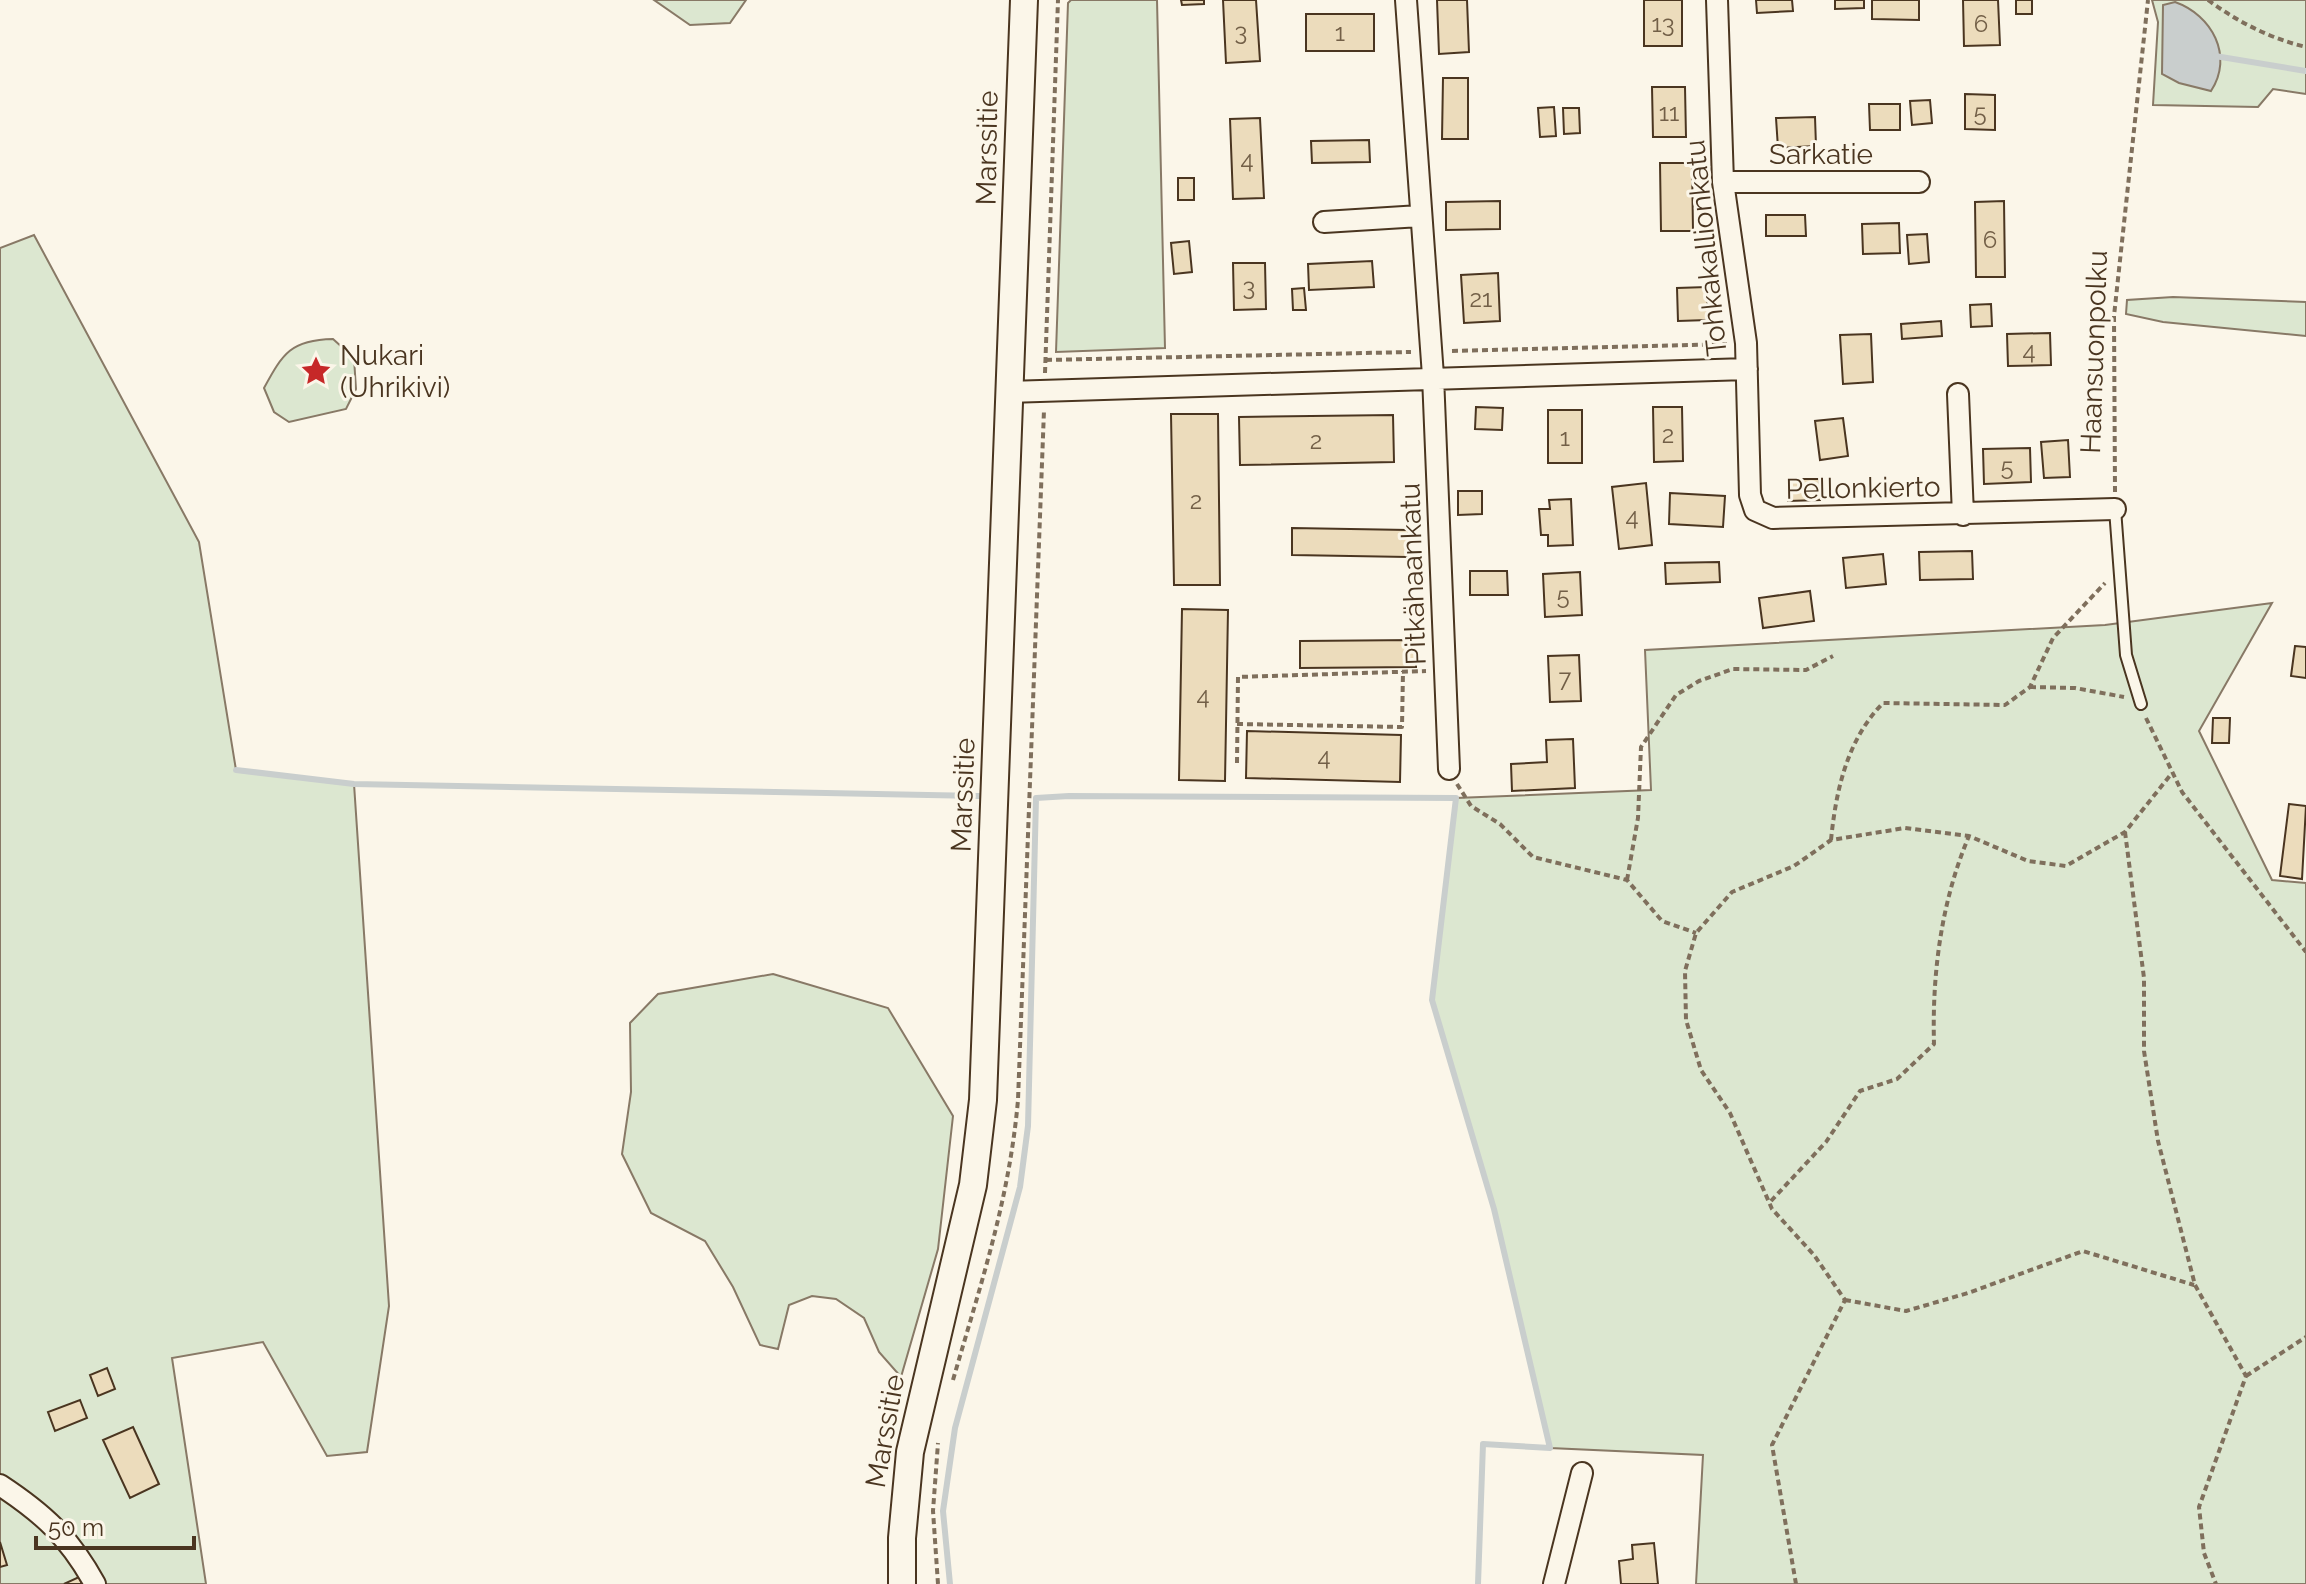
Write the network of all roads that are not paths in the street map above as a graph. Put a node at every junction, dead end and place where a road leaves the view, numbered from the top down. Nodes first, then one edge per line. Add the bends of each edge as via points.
1 (1406, 0) edge
2 (1717, 0) edge
3 (1028, 4) edge
4 (1723, 182) junction
5 (1919, 182) dead end
6 (1420, 216) junction
7 (1324, 222) dead end
8 (1747, 369) junction
9 (1433, 376) junction
10 (1010, 392) junction
11 (1958, 394) dead end
12 (2115, 509) joint
13 (1963, 515) junction
14 (2141, 704) road end
15 (1449, 769) road end
16 (1582, 1473) dead end
17 (0, 1485) edge
18 (95, 1584) edge
19 (902, 1584) edge
20 (1554, 1584) edge

1 - 6 street
2 - 4 street, Tohkakallionkatu
3 - 10 main road, Marssitie
4 - 5 street, Sarkatie
4 - 8 street, Tohkakallionkatu
6 - 7 street
6 - 9 street
8 - 9 street, Tohkakallionkatu
8 - 13 street, Pellonkierto via 1750,495 1755,510 1773,518
9 - 10 street, Tohkakallionkatu
9 - 15 street, Pitkähaankatu
10 - 19 main road, Marssitie via 983,1100 973,1185 910,1452
11 - 13 street
12 - 13 street, Pellonkierto
12 - 14 lane via 2126,655
16 - 20 street
17 - 18 street via 46,1516 78,1553

